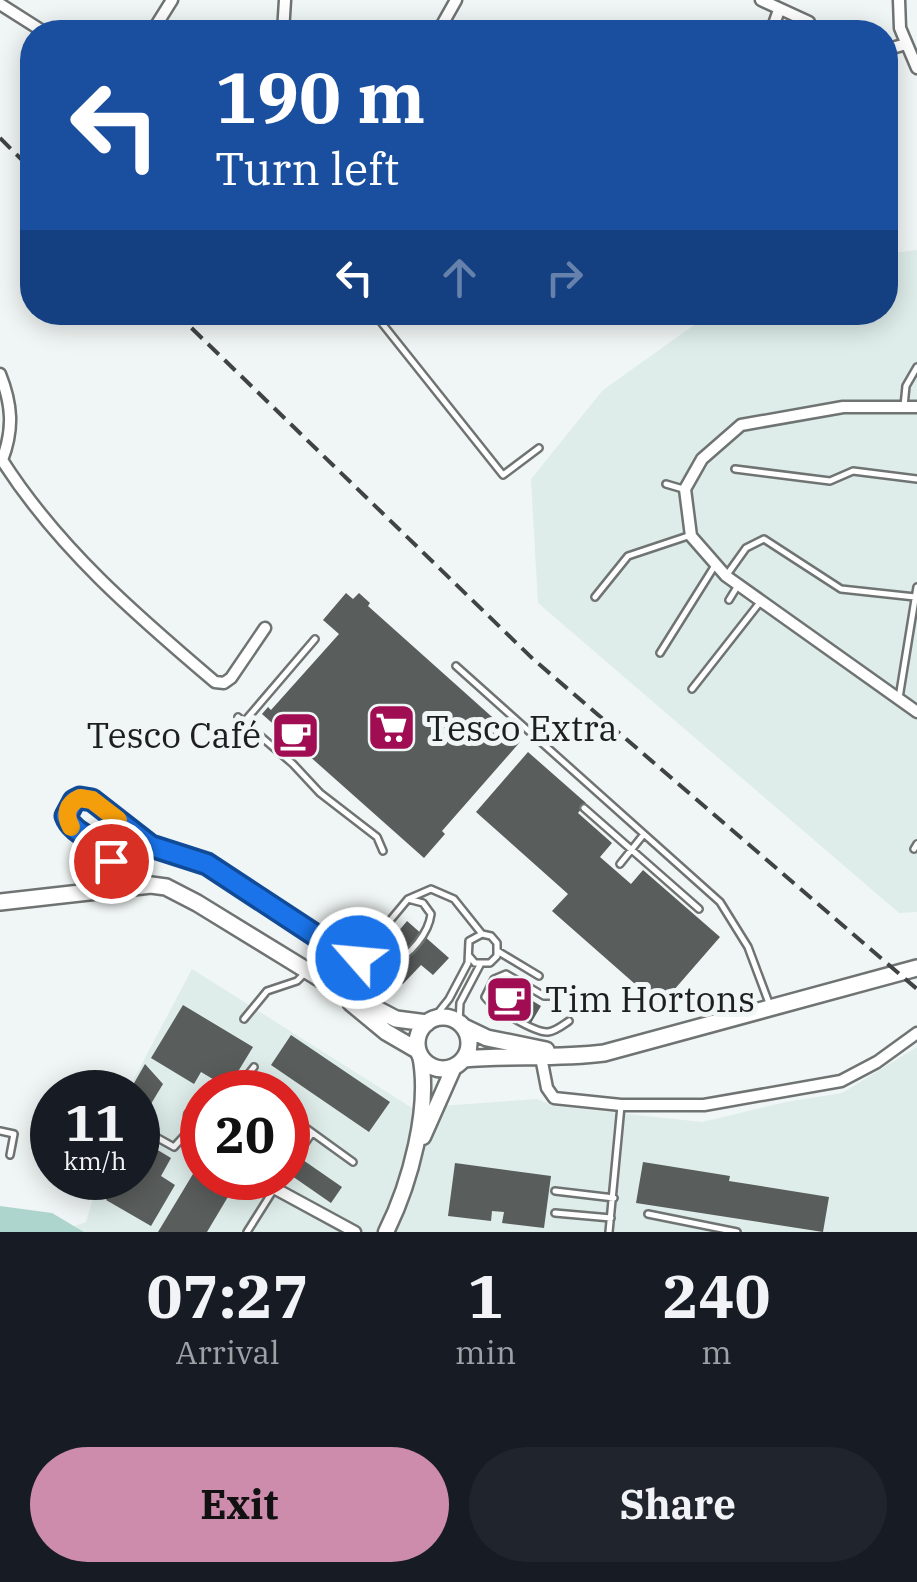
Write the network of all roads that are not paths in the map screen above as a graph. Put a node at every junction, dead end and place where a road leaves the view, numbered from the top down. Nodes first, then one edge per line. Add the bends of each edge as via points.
1 (760, 0) edge
2 (900, 0) edge
3 (0, 4) edge
4 (779, 10) junction
5 (25, 20) edge
6 (776, 20) edge
7 (803, 20) edge
8 (906, 44) junction
9 (898, 46) edge
10 (917, 68) edge
11 (383, 325) edge
12 (917, 367) edge
13 (0, 374) edge
14 (904, 407) junction
15 (917, 407) edge
16 (539, 448) dead end
17 (735, 469) dead end
18 (917, 479) edge
19 (666, 484) dead end
20 (686, 489) junction
21 (691, 536) junction
22 (716, 564) junction
23 (726, 576) junction
24 (739, 585) junction
25 (917, 587) edge
26 (596, 597) dead end
27 (916, 597) edge
28 (729, 600) dead end
29 (761, 600) junction
30 (265, 628) dead end
31 (315, 639) dead end
32 (660, 653) dead end
33 (456, 666) dead end
34 (692, 689) dead end
35 (899, 701) junction
36 (917, 712) edge
37 (584, 808) dead end
38 (644, 834) junction
39 (631, 850) junction
40 (383, 852) dead end
41 (620, 864) dead end
42 (114, 890) junction
43 (408, 899) junction
44 (0, 902) edge
45 (699, 909) dead end
46 (482, 934) junction
47 (371, 942) junction
48 (498, 952) junction
49 (468, 956) junction
50 (480, 965) junction
51 (917, 968) edge
52 (307, 970) junction
53 (539, 976) dead end
54 (329, 984) junction
55 (556, 996) dead end
56 (771, 1008) junction
57 (244, 1018) dead end
58 (430, 1021) junction
59 (570, 1021) dead end
60 (462, 1024) junction
61 (917, 1034) edge
62 (418, 1052) junction
63 (540, 1055) junction
64 (459, 1063) junction
65 (254, 1067) dead end
66 (252, 1070) edge
67 (621, 1105) junction
68 (0, 1132) edge
69 (312, 1133) joint
70 (310, 1136) edge
71 (160, 1139) edge
72 (180, 1140) edge
73 (10, 1156) dead end
74 (353, 1162) dead end
75 (410, 1165) junction
76 (555, 1191) dead end
77 (614, 1198) junction
78 (267, 1200) edge
79 (296, 1200) edge
80 (555, 1214) dead end
81 (648, 1214) dead end
82 (611, 1218) junction
83 (247, 1232) edge
84 (355, 1232) edge
85 (386, 1232) edge
86 (610, 1232) edge
87 (737, 1232) edge

1 - 4 street
2 - 8 street
3 - 5 street
4 - 6 street
4 - 7 street
8 - 9 street
8 - 10 street
11 - 16 lane via 503,476
12 - 14 lane
13 - 30 street via 12,420 2,460 60,539 132,612 215,682 231,678
14 - 15 street
14 - 20 street via 842,407 741,425 702,459
17 - 18 lane via 830,481 853,471
19 - 20 lane
20 - 21 street
21 - 22 street
21 - 26 lane via 628,556
22 - 23 street
22 - 32 lane
23 - 24 street
23 - 27 lane via 746,548 764,539 841,590
24 - 28 lane
24 - 29 street
25 - 27 lane
27 - 35 lane
29 - 34 lane
29 - 35 street
31 - 40 lane via 241,719 377,837
33 - 38 lane
35 - 36 street
37 - 39 lane
38 - 39 lane
38 - 56 lane via 727,912
39 - 41 lane
39 - 45 lane
42 - 44 main road
42 - 47 lane via 110,854 68,822 68,808 80,798 92,800 151,846 207,864 350,957 358,958
42 - 52 main road via 166,888
43 - 46 lane via 432,889 444,893
43 - 47 lane
43 - 47 lane via 431,914 404,958 393,961
46 - 48 lane via 494,939
46 - 49 lane via 470,941
48 - 50 lane
48 - 53 lane
49 - 50 lane
49 - 58 lane
50 - 60 lane via 460,1003
51 - 56 main road
52 - 54 main road
52 - 57 lane via 298,981 267,991
54 - 58 main road via 396,1019
54 - 62 main road
55 - 59 lane via 506,974 494,979 485,997 541,1031
56 - 63 main road via 644,1041
58 - 60 main road via 446,1017
58 - 62 main road via 418,1034
60 - 63 main road
60 - 64 main road via 470,1040
61 - 67 street via 841,1081 704,1105
62 - 64 main road via 439,1069
62 - 75 street via 425,1096
63 - 64 main road
63 - 67 street via 554,1098
64 - 75 street
65 - 66 lane
67 - 77 lane
68 - 73 lane via 14,1134
69 - 70 lane
69 - 74 lane
71 - 72 lane via 174,1147
75 - 85 street
76 - 77 lane
77 - 82 lane
78 - 83 lane
79 - 84 street
80 - 82 lane
81 - 87 lane
82 - 86 lane

